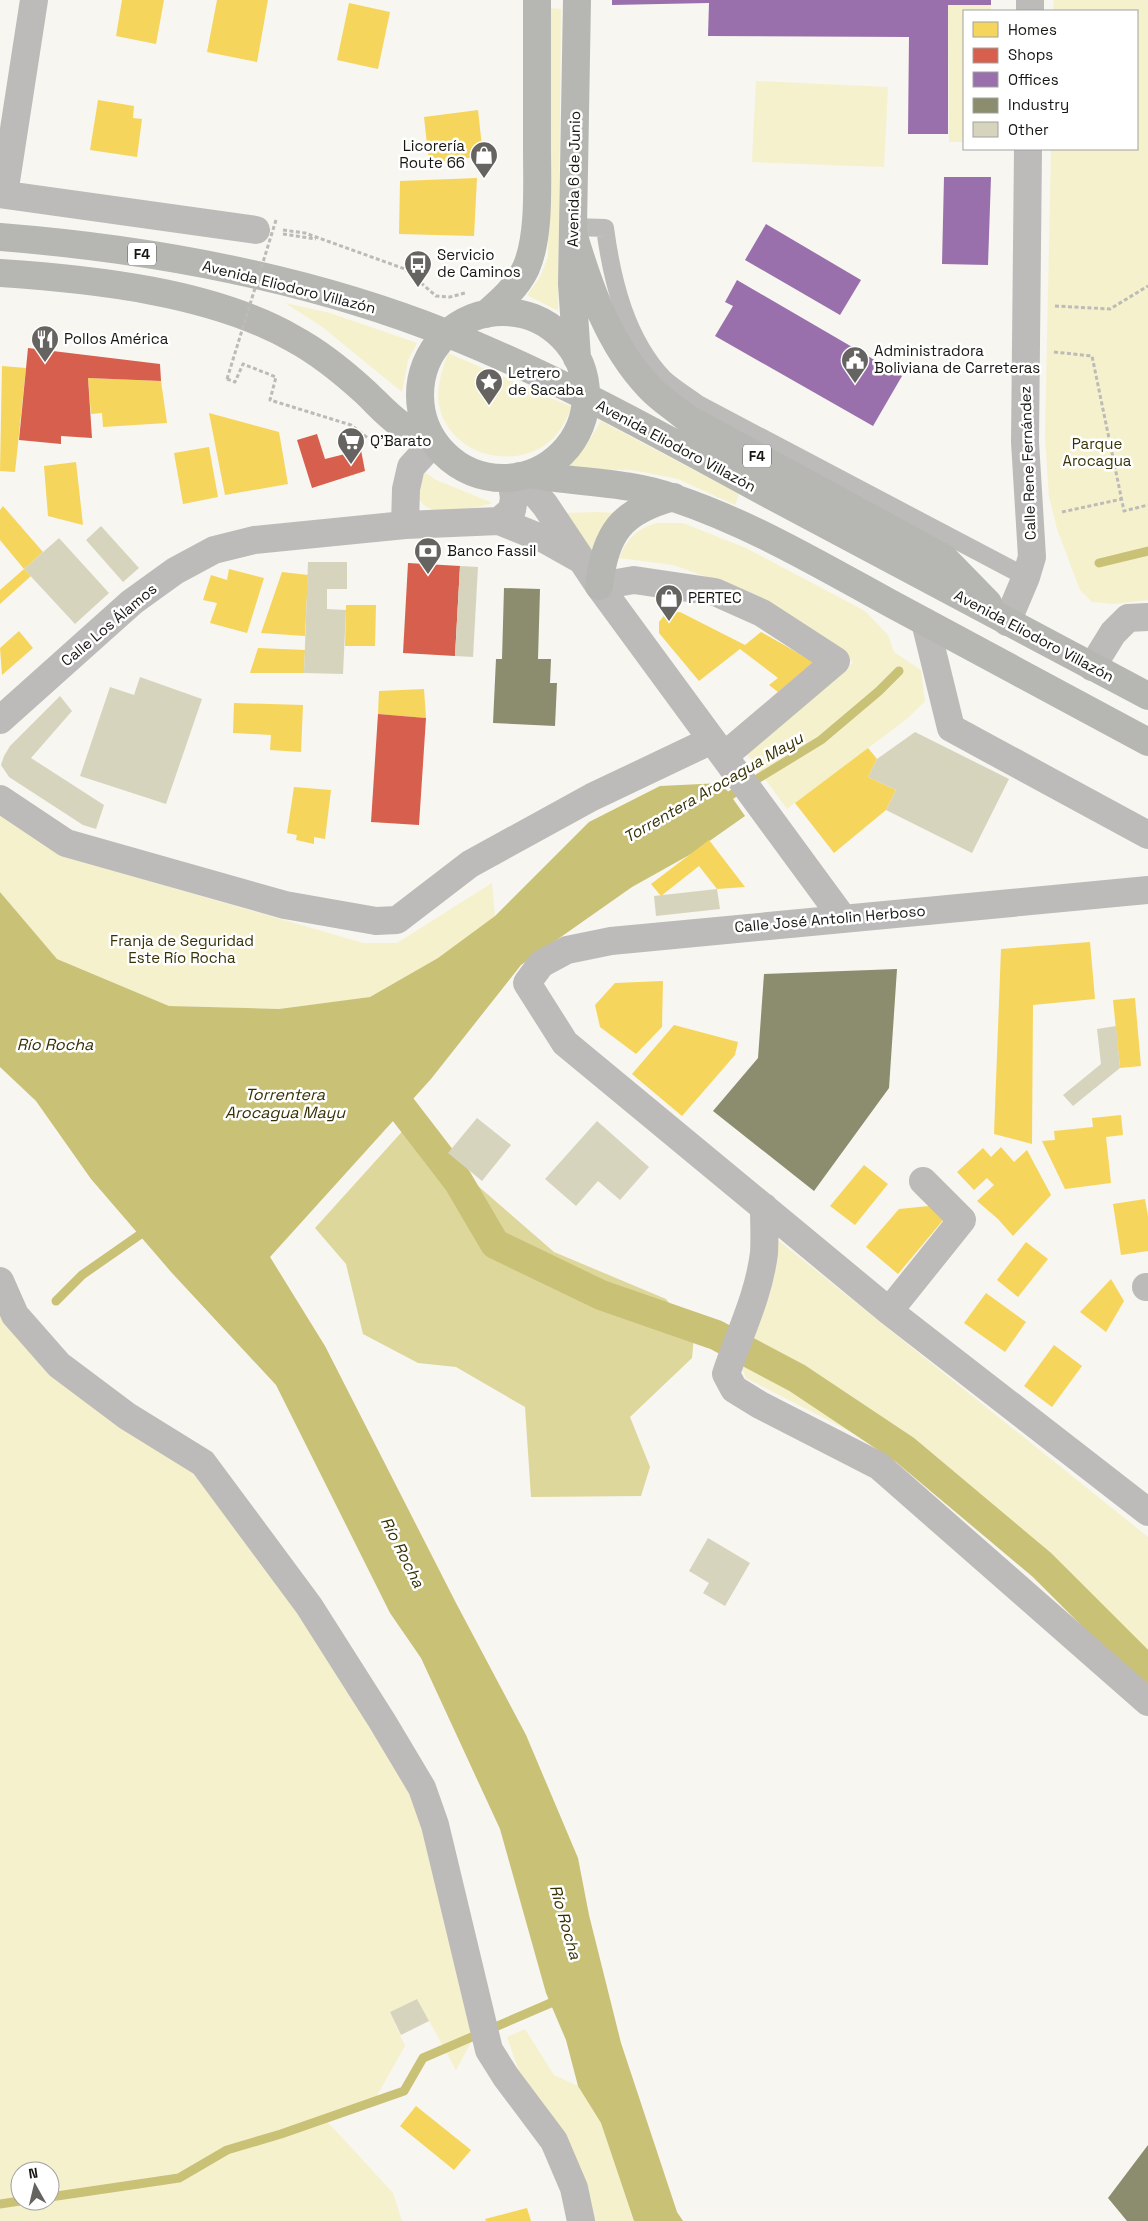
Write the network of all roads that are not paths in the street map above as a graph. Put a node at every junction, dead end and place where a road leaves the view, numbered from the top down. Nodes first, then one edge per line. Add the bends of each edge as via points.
1 (34, 0) edge
2 (537, 0) edge
3 (578, 0) edge
4 (1028, 150) edge
5 (2, 194) edge
6 (266, 225) road end
7 (573, 230) junction
8 (0, 237) edge
9 (0, 273) edge
10 (486, 314) junction
11 (448, 334) junction
12 (577, 358) junction
13 (586, 399) junction
14 (432, 437) junction
15 (520, 476) junction
16 (674, 498) junction
17 (499, 521) junction
18 (405, 525) junction
19 (582, 560) junction
20 (1026, 577) junction
21 (600, 586) junction
22 (1148, 617) edge
23 (925, 622) junction
24 (1006, 622) junction
25 (1092, 667) junction
26 (1148, 696) edge
27 (0, 718) edge
28 (1148, 742) edge
29 (724, 756) junction
30 (0, 799) edge
31 (1148, 835) edge
32 (1148, 890) edge
33 (842, 917) junction
34 (923, 1181) dead end
35 (764, 1207) junction
36 (0, 1281) edge
37 (889, 1311) junction
38 (1148, 1512) edge
39 (1148, 1702) edge
40 (581, 2221) edge

1 - 5 street
2 - 10 highway, F4 via 537,191 532,248 526,269 517,282
3 - 7 highway, Avenida 6 de Junio / F4
4 - 20 street, Calle Rene Fernández via 1025,442 1032,557
5 - 6 street
7 - 12 highway, Avenida 6 de Junio / F4 via 572,284
7 - 20 lane via 605,228 608,254 623,310 642,351 665,380 698,404
7 - 24 highway, F4 via 583,266 614,340 650,389 685,416 944,558
8 - 11 highway, Avenida Eliodoro Villazón / F4 via 95,246 177,259 363,304
9 - 14 highway, F4 via 58,277 144,291 192,300 253,318 326,358 401,424
10 - 11 highway, F4 via 469,320
10 - 12 highway, F4 via 522,315 539,321 554,330
11 - 13 highway, Avenida Eliodoro Villazón / F4
11 - 14 highway, F4 via 430,356 420,390 421,408
12 - 13 highway, F4
13 - 15 highway, F4 via 580,427 559,456 545,466
13 - 24 highway, Avenida Eliodoro Villazón / F4
14 - 15 highway, F4 via 446,455 468,470 493,478
14 - 18 street via 411,467 406,489
15 - 16 highway, F4 via 639,488
15 - 17 street via 512,510
15 - 19 street via 545,505
16 - 21 highway via 642,507 620,524 606,549
16 - 23 highway, F4 via 754,531
17 - 18 street, Calle Los Álamos
17 - 19 street via 546,540
18 - 27 street, Calle Los Álamos via 254,540 214,550 175,571 132,602
19 - 21 street
20 - 24 street, Calle Rene Fernández
21 - 29 street
21 - 29 street via 634,580 715,592 762,613 836,661
22 - 25 street via 1128,618 1112,633
23 - 28 highway, F4
23 - 31 street via 951,728
24 - 25 highway, Avenida Eliodoro Villazón / F4
25 - 26 highway, Avenida Eliodoro Villazón / F4
29 - 30 street via 592,797 470,864 397,920 376,921 285,905 66,843
29 - 33 street
32 - 33 street, Calle José Antolin Herboso
33 - 35 street, Calle José Antolin Herboso via 611,940 567,950 541,964 527,983 565,1043
34 - 37 street via 962,1220
35 - 37 street
35 - 39 street via 764,1254 748,1317 726,1374 734,1389 879,1466
36 - 40 street via 15,1315 59,1365 127,1416 203,1463 309,1606 382,1721 422,1788 435,1824 489,2050 554,2141 574,2188
37 - 38 street

